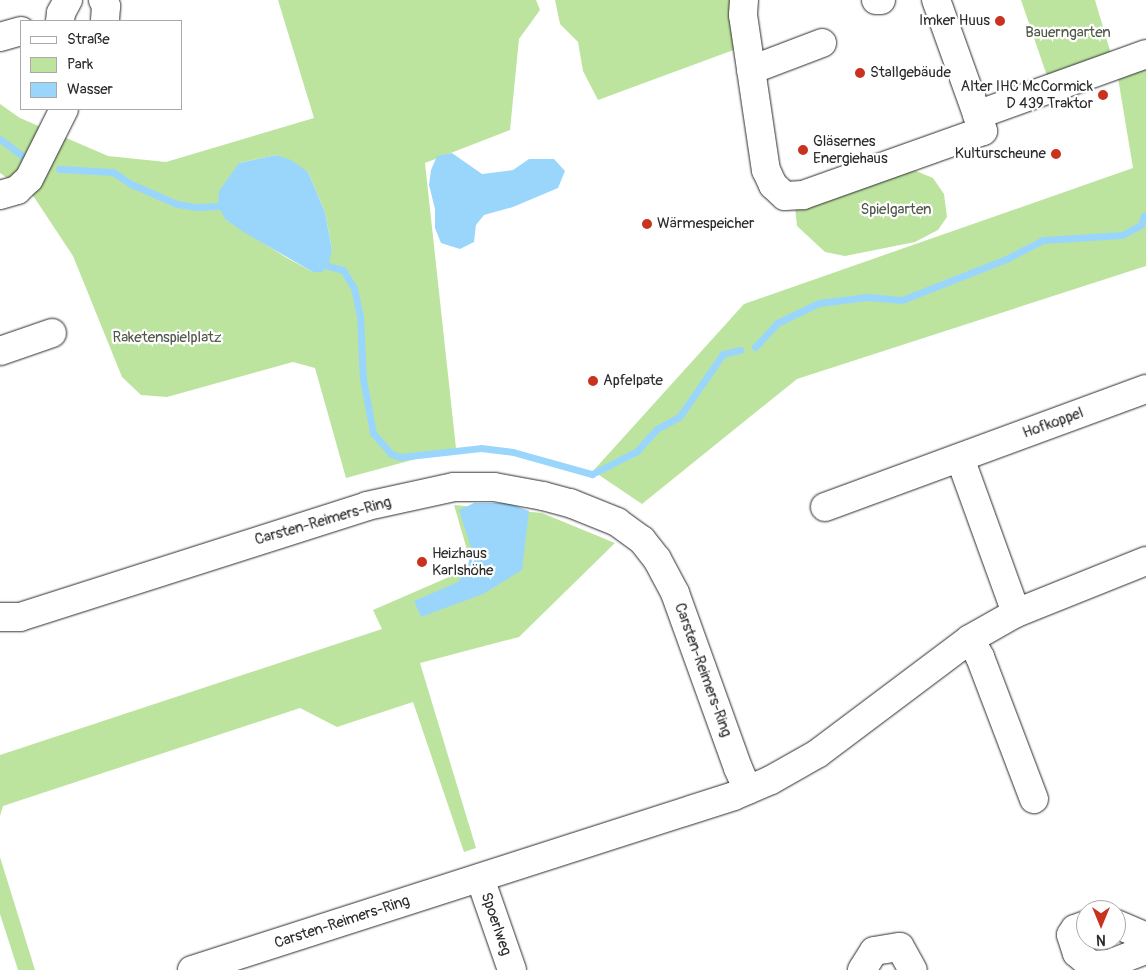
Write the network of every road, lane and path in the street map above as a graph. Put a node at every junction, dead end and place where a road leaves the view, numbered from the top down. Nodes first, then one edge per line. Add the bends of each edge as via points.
1 (68, 0) edge
2 (103, 0) edge
3 (744, 0) edge
4 (876, 0) edge
5 (881, 0) edge
6 (936, 0) edge
7 (60, 20) edge
8 (106, 20) edge
9 (20, 32) edge
10 (0, 37) edge
11 (822, 42) dead end
12 (1146, 54) edge
13 (751, 70) junction
14 (63, 110) edge
15 (978, 115) junction
16 (0, 195) edge
17 (52, 333) dead end
18 (0, 351) edge
19 (1146, 389) edge
20 (960, 458) junction
21 (825, 507) dead end
22 (1146, 561) edge
23 (1016, 613) junction
24 (0, 617) edge
25 (970, 639) junction
26 (748, 790) junction
27 (1034, 799) dead end
28 (480, 878) junction
29 (1076, 928) edge
30 (1126, 928) edge
31 (1146, 937) edge
32 (1076, 950) edge
33 (1076, 950) edge
34 (1146, 950) edge
35 (192, 970) edge
36 (512, 970) edge
37 (862, 970) edge
38 (914, 970) edge

1 - 7 street
2 - 8 street
3 - 13 street
4 - 5 street
6 - 15 street
9 - 10 street
11 - 13 street
12 - 15 street
13 - 15 street via 766,170 773,185 785,196 803,195 983,131
14 - 16 street via 28,179 17,190
17 - 18 street
19 - 20 street, Hofkoppel
20 - 21 street, Hofkoppel
20 - 23 street
22 - 23 street, Carsten-Reimers-Ring
23 - 25 street, Carsten-Reimers-Ring
24 - 26 street, Carsten-Reimers-Ring via 20,617 367,506 454,487 494,487 543,496 585,508 617,522 642,540 656,559 675,593
25 - 26 street, Carsten-Reimers-Ring via 817,754
25 - 27 street via 980,657
26 - 28 street, Carsten-Reimers-Ring
28 - 35 street, Carsten-Reimers-Ring
28 - 36 street, Spoerlweg
29 - 32 street via 1071,935
30 - 31 street
33 - 34 street via 1091,965 1109,964
37 - 38 street via 874,951 900,946

